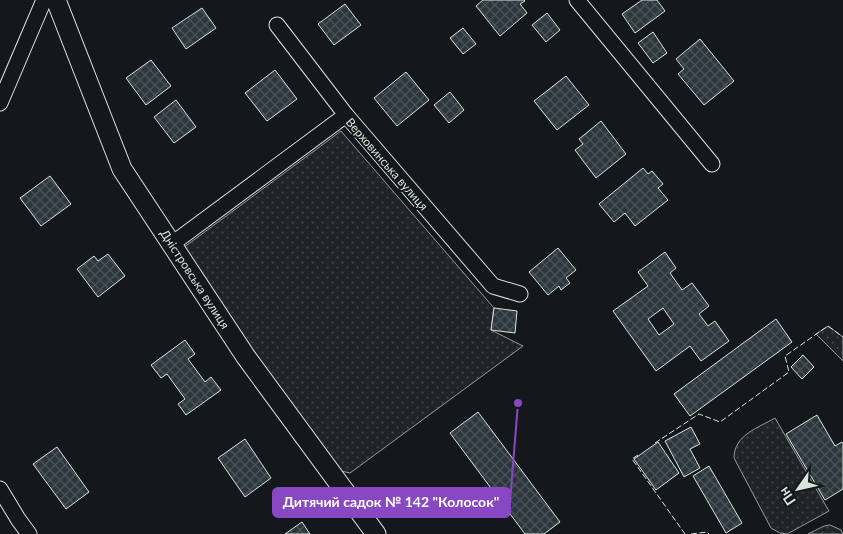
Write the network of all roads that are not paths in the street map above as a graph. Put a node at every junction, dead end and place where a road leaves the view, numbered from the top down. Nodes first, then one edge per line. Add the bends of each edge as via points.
1 (44, 0) edge
2 (56, 0) edge
3 (578, 0) edge
4 (277, 25) dead end
5 (0, 104) edge
6 (346, 115) junction
7 (712, 164) dead end
8 (172, 244) junction
9 (520, 294) dead end
10 (0, 489) edge
11 (29, 534) edge
12 (376, 534) edge

1 - 5 street
2 - 8 street, Дністровська вулиця via 122,169
3 - 7 street
4 - 6 street
6 - 8 street, Верховинська вулиця
6 - 9 street, Верховинська вулиця via 493,286
8 - 12 street, Дністровська вулиця via 246,357
10 - 11 street

